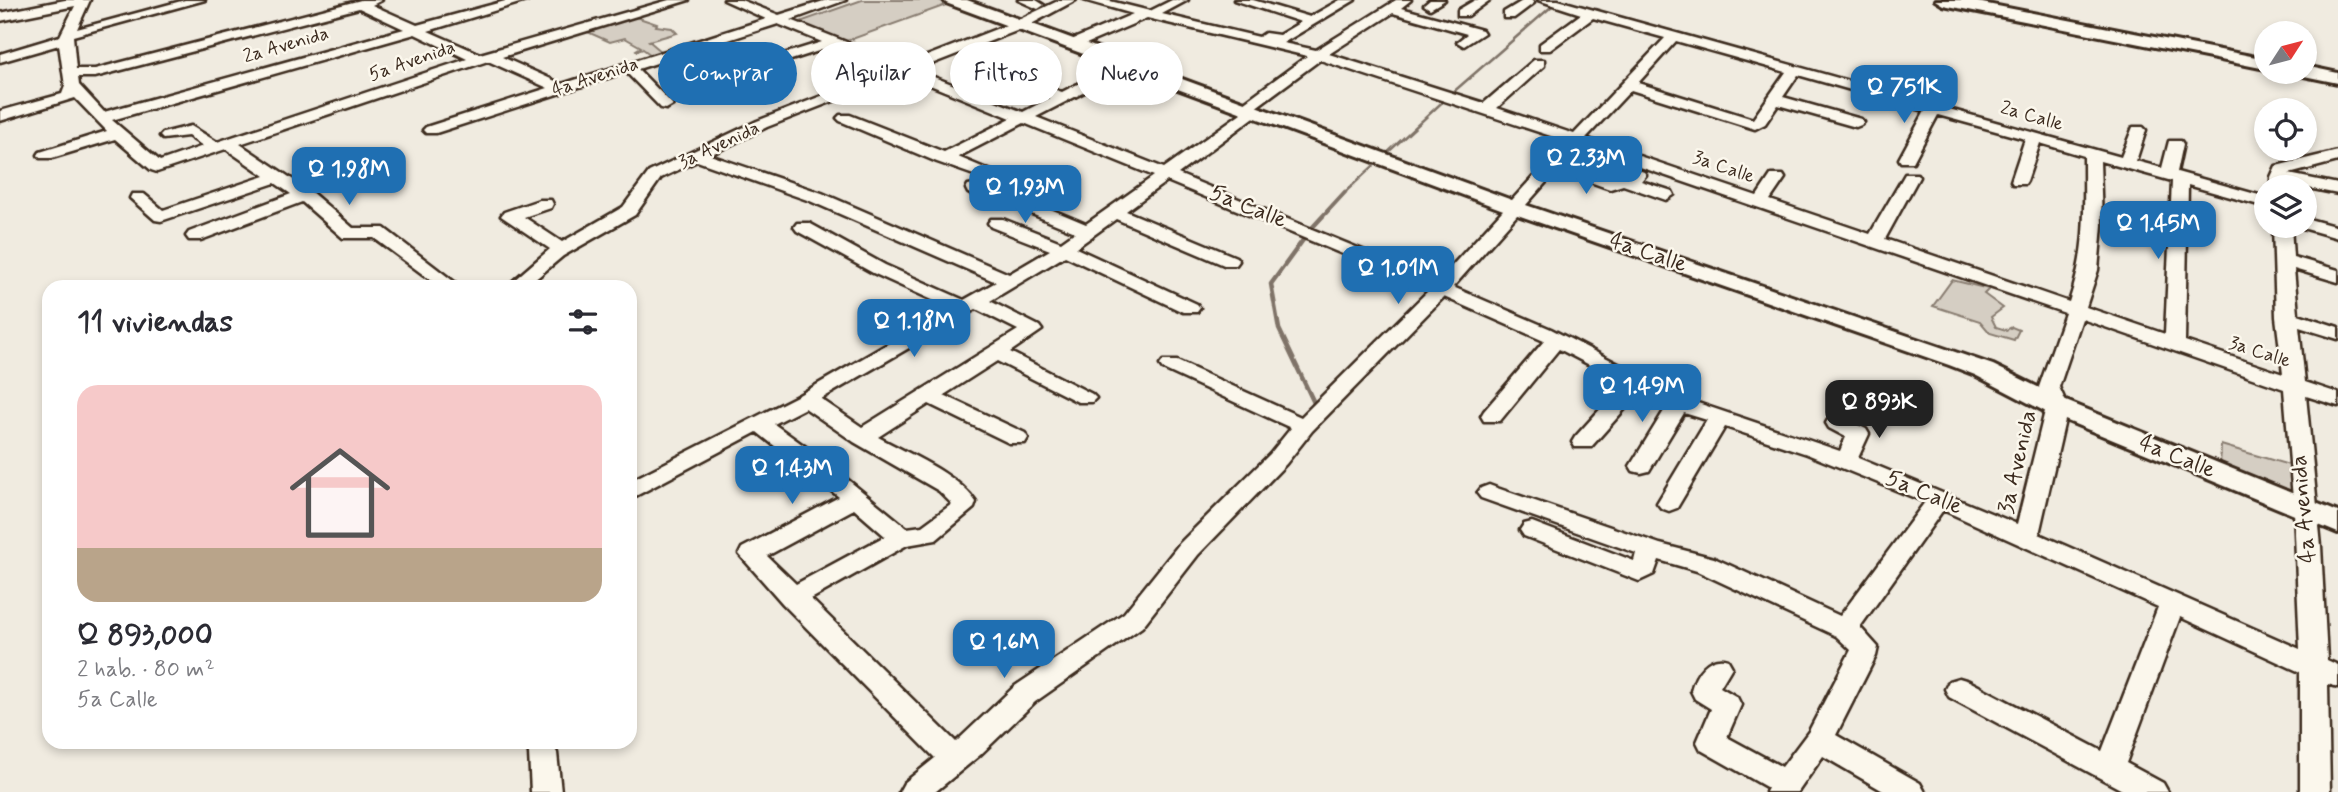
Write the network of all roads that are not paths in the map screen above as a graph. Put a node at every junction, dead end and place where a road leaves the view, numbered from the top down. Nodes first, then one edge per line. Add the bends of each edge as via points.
1 (37, 0) edge
2 (82, 0) edge
3 (376, 0) edge
4 (523, 0) edge
5 (683, 0) edge
6 (730, 0) edge
7 (840, 0) edge
8 (952, 0) edge
9 (1024, 0) edge
10 (1070, 0) edge
11 (1090, 0) edge
12 (1106, 0) edge
13 (1182, 0) edge
14 (1240, 0) edge
15 (1349, 0) edge
16 (1405, 0) edge
17 (1484, 0) edge
18 (1516, 0) edge
19 (1943, 0) edge
20 (188, 1) edge
21 (1547, 1) edge
22 (1044, 2) edge
23 (360, 4) junction
24 (0, 8) edge
25 (1391, 9) junction
26 (1150, 13) junction
27 (1462, 13) dead end
28 (1591, 13) junction
29 (1509, 15) dead end
30 (0, 18) edge
31 (779, 19) junction
32 (1018, 19) junction
33 (1311, 21) junction
34 (414, 29) junction
35 (66, 35) junction
36 (1674, 36) junction
37 (834, 42) edge
38 (1464, 42) dead end
39 (1074, 44) joint
40 (1545, 47) dead end
41 (936, 55) edge
42 (1318, 55) junction
43 (484, 57) junction
44 (0, 58) edge
45 (2254, 62) edge
46 (1539, 63) dead end
47 (628, 66) junction
48 (1794, 70) junction
49 (2317, 74) edge
50 (2338, 78) edge
51 (72, 81) junction
52 (936, 83) edge
53 (1628, 84) junction
54 (1183, 86) edge
55 (560, 88) junction
56 (658, 97) edge
57 (1773, 99) junction
58 (0, 103) edge
59 (812, 105) edge
60 (1045, 105) edge
61 (1486, 109) junction
62 (1934, 109) junction
63 (1248, 110) junction
64 (0, 116) edge
65 (1022, 116) junction
66 (101, 118) junction
67 (845, 118) dead end
68 (1856, 122) dead end
69 (431, 130) dead end
70 (2138, 130) dead end
71 (118, 133) junction
72 (169, 136) dead end
73 (2034, 137) junction
74 (1577, 138) junction
75 (2175, 144) dead end
76 (221, 145) junction
77 (2092, 153) junction
78 (46, 155) dead end
79 (696, 155) junction
80 (2338, 156) edge
81 (943, 159) junction
82 (1907, 159) dead end
83 (1553, 163) junction
84 (1649, 163) junction
85 (2127, 163) junction
86 (1164, 174) junction
87 (988, 175) dead end
88 (2280, 175) edge
89 (2174, 176) junction
90 (277, 177) junction
91 (1911, 177) dead end
92 (1777, 178) dead end
93 (1630, 181) junction
94 (2019, 181) dead end
95 (2317, 187) edge
96 (974, 189) dead end
97 (2338, 189) edge
98 (304, 195) junction
99 (1666, 195) dead end
100 (138, 198) dead end
101 (2254, 199) edge
102 (1761, 202) junction
103 (545, 204) dead end
104 (1513, 207) junction
105 (1114, 212) junction
106 (997, 223) dead end
107 (803, 227) dead end
108 (2317, 227) edge
109 (1088, 231) junction
110 (2338, 233) edge
111 (195, 236) dead end
112 (2283, 238) edge
113 (1875, 241) junction
114 (562, 249) junction
115 (1064, 249) junction
116 (2284, 260) junction
117 (1230, 261) dead end
118 (2338, 276) edge
119 (443, 280) edge
120 (524, 280) edge
121 (1010, 281) junction
122 (1440, 290) junction
123 (971, 304) junction
124 (1190, 308) dead end
125 (2074, 310) junction
126 (2286, 317) junction
127 (2338, 333) edge
128 (1556, 339) junction
129 (2175, 345) junction
130 (996, 353) junction
131 (1170, 365) dead end
132 (1637, 382) junction
133 (2292, 385) junction
134 (928, 395) junction
135 (1085, 398) dead end
136 (806, 399) junction
137 (2338, 400) edge
138 (1679, 404) junction
139 (1847, 405) dead end
140 (2057, 407) junction
141 (1492, 416) dead end
142 (1720, 417) junction
143 (759, 423) junction
144 (1304, 426) junction
145 (862, 437) junction
146 (1017, 438) dead end
147 (1583, 442) dead end
148 (1846, 461) junction
149 (1641, 466) dead end
150 (637, 487) edge
151 (1489, 493) dead end
152 (854, 499) junction
153 (1939, 499) junction
154 (1670, 503) dead end
155 (2306, 510) junction
156 (2338, 523) edge
157 (1532, 530) dead end
158 (902, 537) junction
159 (2026, 538) junction
160 (1649, 548) junction
161 (792, 598) junction
162 (2172, 603) junction
163 (1845, 629) junction
164 (1719, 667) dead end
165 (2315, 667) junction
166 (2338, 677) edge
167 (1959, 689) dead end
168 (1819, 740) junction
169 (541, 749) edge
170 (954, 760) junction
171 (2109, 769) junction
172 (1784, 788) edge
173 (546, 792) edge
174 (914, 792) edge
175 (1910, 792) edge
176 (2153, 792) edge
177 (2315, 792) edge

1 - 24 street
2 - 30 street
2 - 35 street
3 - 23 street
4 - 34 street, 2a Avenida
5 - 43 street, 5a Avenida
6 - 31 street, 5a Calle
7 - 31 street, 4a Avenida
8 - 32 main road, 4a Calle
9 - 22 street
10 - 32 street, 3a Avenida
11 - 26 street, 3a Calle
12 - 26 street, 3a Calle
13 - 26 street
14 - 33 street
15 - 33 street
16 - 25 street
17 - 27 street
18 - 29 street via 1528,3
19 - 45 main road
20 - 35 street
21 - 28 street, 2a Calle
22 - 32 street
23 - 34 street
23 - 51 street
25 - 38 street via 1476,33
25 - 42 street
26 - 33 street via 1281,39
26 - 39 street
26 - 42 street, 3a Calle
28 - 36 street, 2a Calle
28 - 40 street
31 - 37 street, 5a Calle
31 - 47 street, 4a Avenida
32 - 39 main road, 4a Calle
32 - 41 street, 3a Avenida
34 - 43 street
34 - 66 street, 2a Avenida
35 - 44 street
35 - 51 street
36 - 48 street, 2a Calle
36 - 53 street
42 - 61 street, 3a Calle
42 - 63 street
43 - 55 street
43 - 76 street, 5a Avenida
46 - 61 street
47 - 55 street, 4a Avenida
47 - 56 street
48 - 57 street
48 - 62 street, 2a Calle
49 - 50 main road
51 - 58 street
51 - 64 street via 68,97
51 - 66 street
52 - 65 street, 5a Calle
53 - 57 street via 1755,124
53 - 74 street
54 - 63 main road, 4a Calle
55 - 69 street, 4a Avenida
57 - 68 street
59 - 79 street, 3a Avenida
60 - 65 street
61 - 74 street, 3a Calle
62 - 73 street, 2a Calle
62 - 82 street
63 - 86 street
63 - 104 main road, 4a Calle
65 - 81 street
65 - 86 street, 5a Calle
66 - 71 street
67 - 81 street
70 - 85 street
71 - 76 street, 5a Avenida via 157,167
71 - 78 street
72 - 76 street via 191,131
73 - 77 street, 2a Calle
73 - 94 street
74 - 83 street
74 - 84 street, 3a Calle
75 - 89 street
76 - 90 street
77 - 85 street, 2a Calle
77 - 125 street, 3a Avenida via 2089,270
79 - 114 street, 3a Avenida via 655,175 629,211
79 - 121 street via 816,197
80 - 88 street via 2281,169
81 - 87 street
83 - 93 street via 1612,185 1619,179
83 - 104 street
84 - 93 street
84 - 102 street, 3a Calle
85 - 89 street, 2a Calle
86 - 105 street
86 - 122 street, 5a Calle
89 - 101 street, 2a Calle
89 - 129 street
90 - 98 street
90 - 100 street via 161,216
91 - 113 street
92 - 102 street
93 - 99 street
95 - 97 street
96 - 109 street
98 - 111 street
98 - 119 street via 349,234 378,232
102 - 113 street, 3a Calle
103 - 114 street via 510,216
104 - 122 street
104 - 140 main road, 4a Calle via 1958,360
105 - 109 street
105 - 117 street
106 - 115 street
107 - 123 street via 879,269
108 - 110 street
109 - 115 street
112 - 116 street, 4a Avenida
113 - 125 street, 3a Calle
114 - 120 street, 3a Avenida
115 - 121 street
115 - 124 street
116 - 118 street
116 - 126 street, 4a Avenida
121 - 123 street
122 - 128 street, 5a Calle
122 - 144 street
123 - 130 street via 1032,328
123 - 136 street
125 - 129 street, 3a Calle
125 - 140 street, 3a Avenida via 2049,387
126 - 127 street
126 - 133 street, 4a Avenida
128 - 132 street, 5a Calle
128 - 141 street
129 - 133 street, 3a Calle
130 - 134 street
130 - 135 street
131 - 144 street
132 - 138 street, 5a Calle
132 - 147 street
133 - 137 street, 3a Calle
133 - 155 street, 4a Avenida
134 - 145 street
134 - 146 street
136 - 143 street
136 - 145 street
138 - 142 street, 5a Calle
138 - 149 street
139 - 148 street via 1837,423 1858,434
140 - 155 main road, 4a Calle
140 - 159 street, 3a Avenida
142 - 148 street, 5a Calle
142 - 154 street
143 - 150 street
143 - 152 street
144 - 170 street via 1278,459 1189,549 1133,620 1024,694
145 - 158 street via 947,486 964,502 929,534
148 - 153 street, 5a Calle
151 - 160 street
152 - 158 street
152 - 161 street via 751,553
153 - 159 street, 5a Calle
153 - 163 street
155 - 156 main road, 4a Calle
155 - 165 street, 4a Avenida
157 - 160 street via 1639,572 1645,568
158 - 161 street
159 - 162 street, 5a Calle
160 - 163 street via 1705,564
161 - 170 street
162 - 165 street, 5a Calle
162 - 171 street
163 - 168 street via 1865,647 1863,656
164 - 172 street via 1705,691 1727,705 1711,741
165 - 166 street, 5a Calle
165 - 177 street, 4a Avenida
167 - 171 street
168 - 172 street
168 - 175 street
169 - 173 street
170 - 174 street
171 - 176 street

